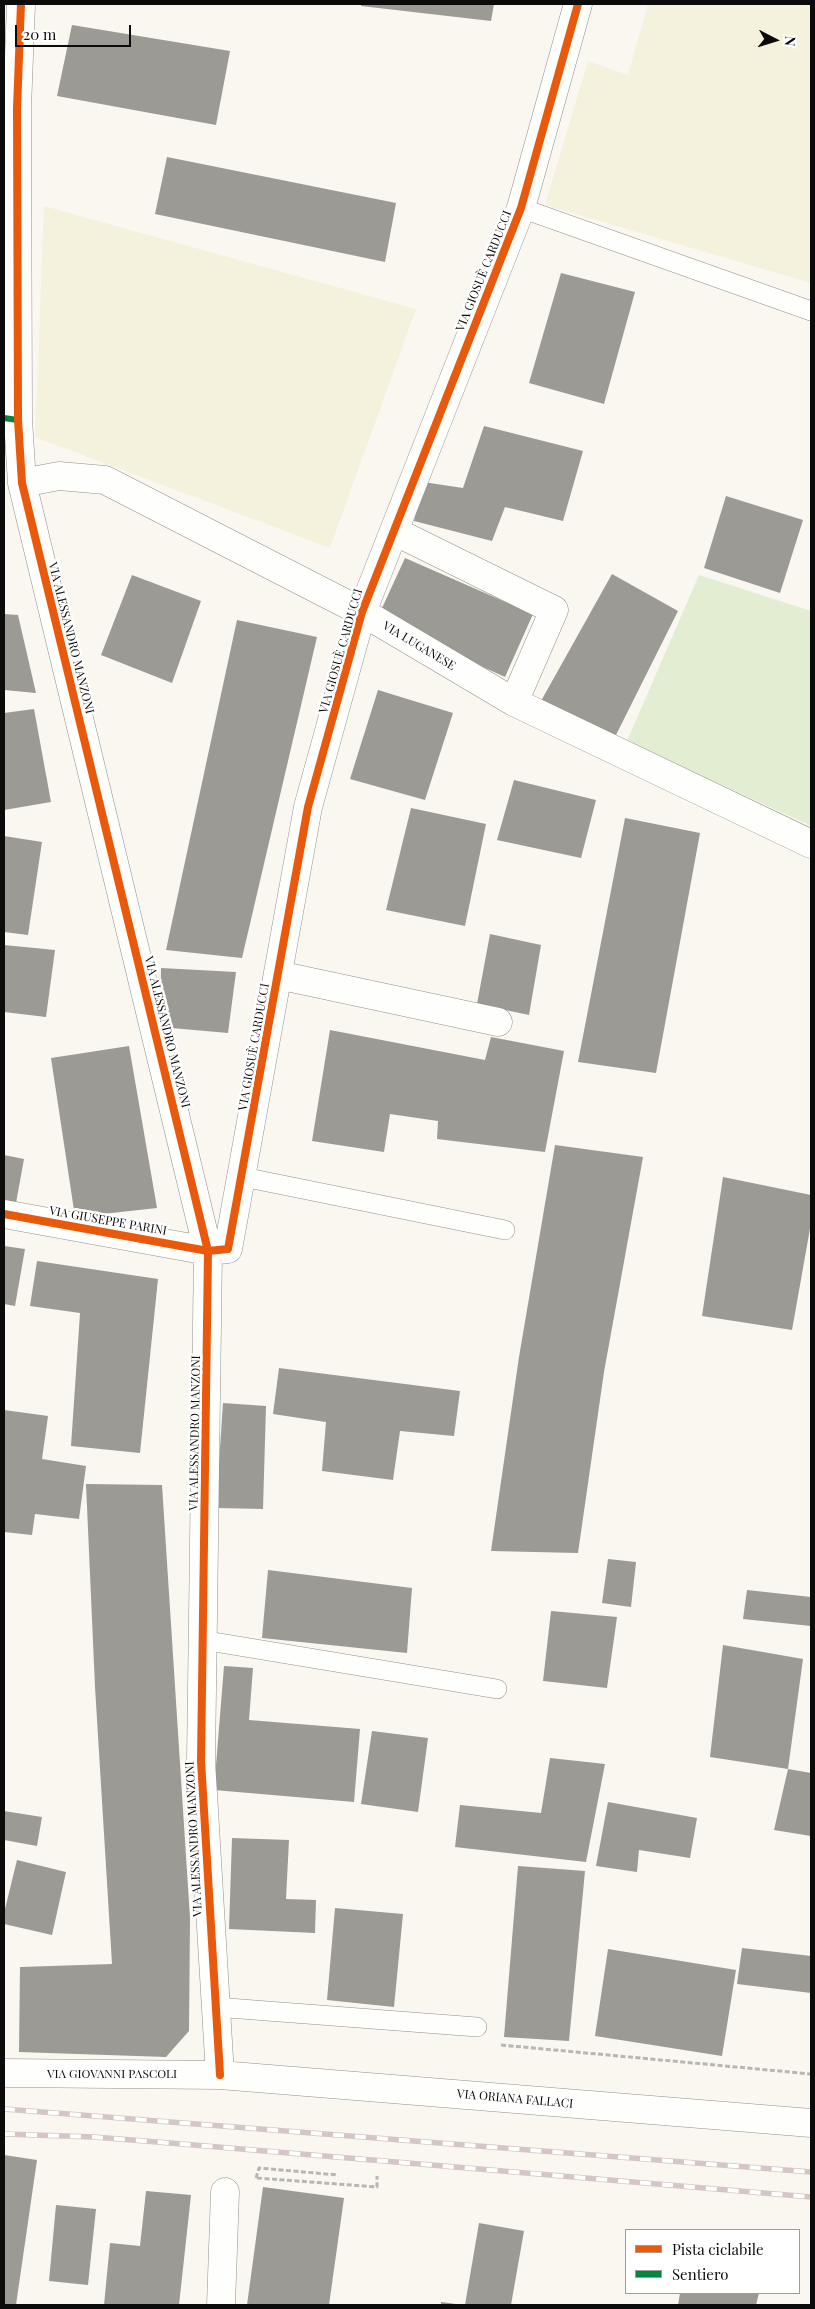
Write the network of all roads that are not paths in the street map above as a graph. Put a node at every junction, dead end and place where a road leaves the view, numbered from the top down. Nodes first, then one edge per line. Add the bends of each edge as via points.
1 (21, 4) edge
2 (578, 4) edge
3 (521, 208) junction
4 (811, 311) edge
5 (22, 483) junction
6 (394, 531) junction
7 (362, 612) junction
8 (514, 702) junction
9 (811, 844) edge
10 (278, 975) junction
11 (498, 1022) dead end
12 (243, 1176) junction
13 (4, 1214) edge
14 (505, 1230) dead end
15 (208, 1251) junction
16 (202, 1640) junction
17 (497, 1689) dead end
18 (215, 2007) junction
19 (476, 2027) dead end
20 (4, 2073) edge
21 (220, 2074) junction
22 (811, 2123) edge
23 (225, 2192) dead end
24 (221, 2305) edge

1 - 5 street, VIA ALESSANDRO MANZONI via 17,117 18,420
2 - 3 street, VIA GIOSUÈ CARDUCCI
3 - 4 lane
3 - 6 street, VIA GIOSUÈ CARDUCCI
5 - 7 street, VIA LUGANESE via 59,476 105,480
5 - 15 street, VIA ALESSANDRO MANZONI
6 - 7 street, VIA GIOSUÈ CARDUCCI
6 - 8 street via 554,610
7 - 8 street, VIA LUGANESE
7 - 10 street, VIA GIOSUÈ CARDUCCI via 308,807
8 - 9 street, VIA LUGANESE
10 - 11 street
10 - 12 street, VIA GIOSUÈ CARDUCCI
12 - 14 lane
12 - 15 street, VIA GIOSUÈ CARDUCCI via 228,1249
13 - 15 street, VIA GIUSEPPE PARINI
15 - 16 street, VIA ALESSANDRO MANZONI
16 - 17 lane
16 - 18 street, VIA ALESSANDRO MANZONI via 201,1761
18 - 19 lane
18 - 21 street, VIA ALESSANDRO MANZONI
20 - 21 street, VIA GIOVANNI PASCOLI
21 - 22 street, VIA ORIANA FALLACI
23 - 24 street

